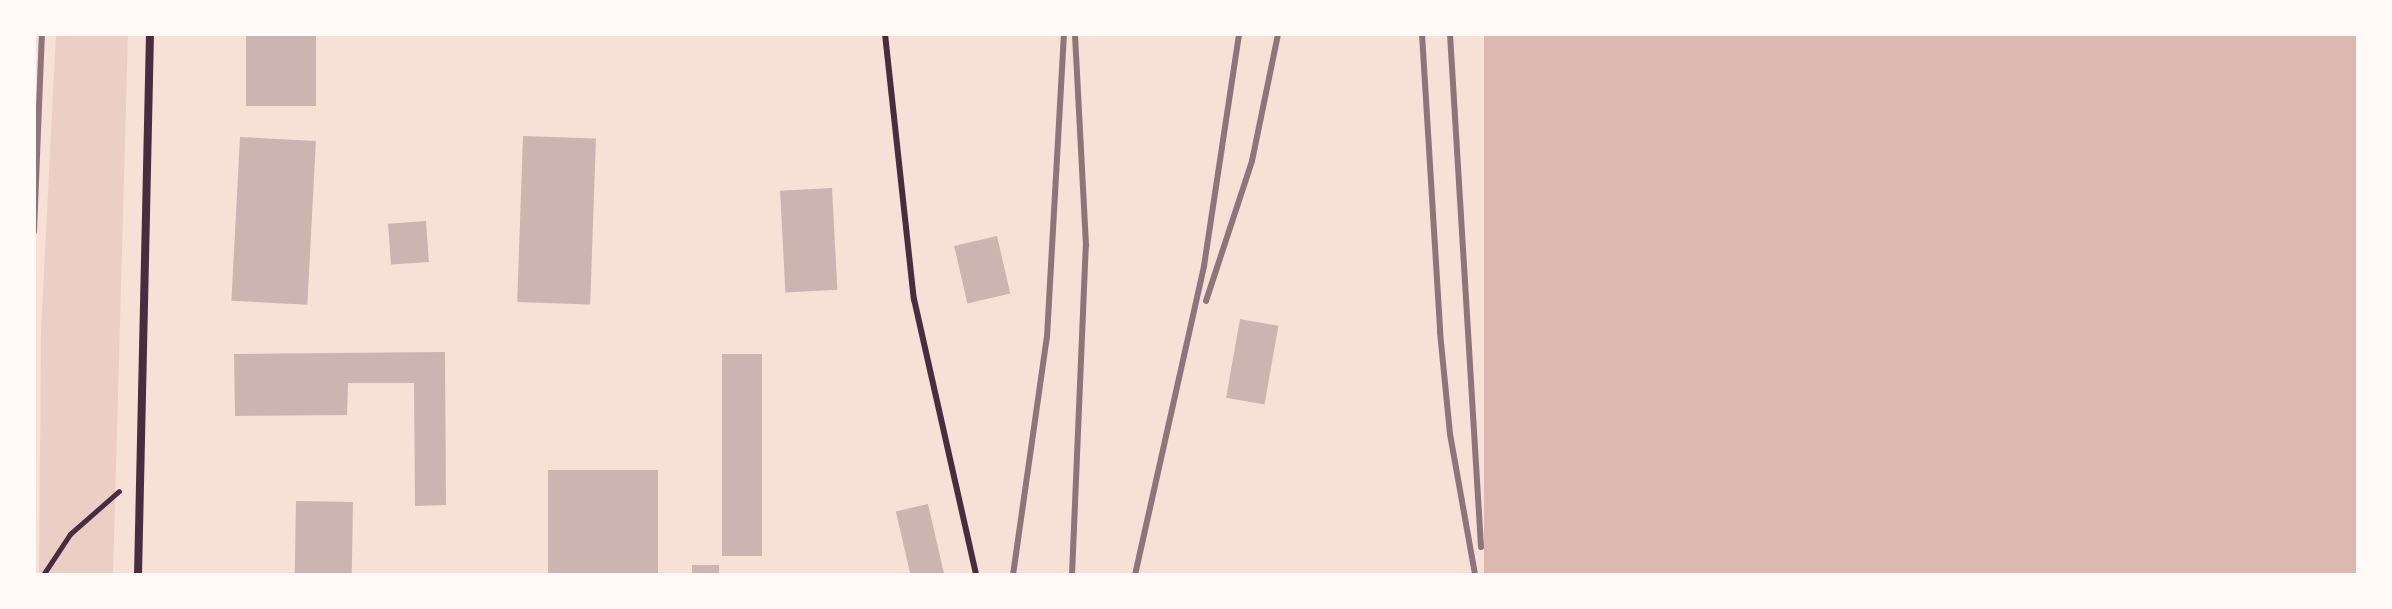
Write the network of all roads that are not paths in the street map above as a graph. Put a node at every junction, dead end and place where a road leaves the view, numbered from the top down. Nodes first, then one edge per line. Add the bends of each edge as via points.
1 (150, 34) edge
2 (885, 34) edge
3 (138, 575) edge
4 (976, 575) edge

1 - 3 street
2 - 4 lane via 914,299

